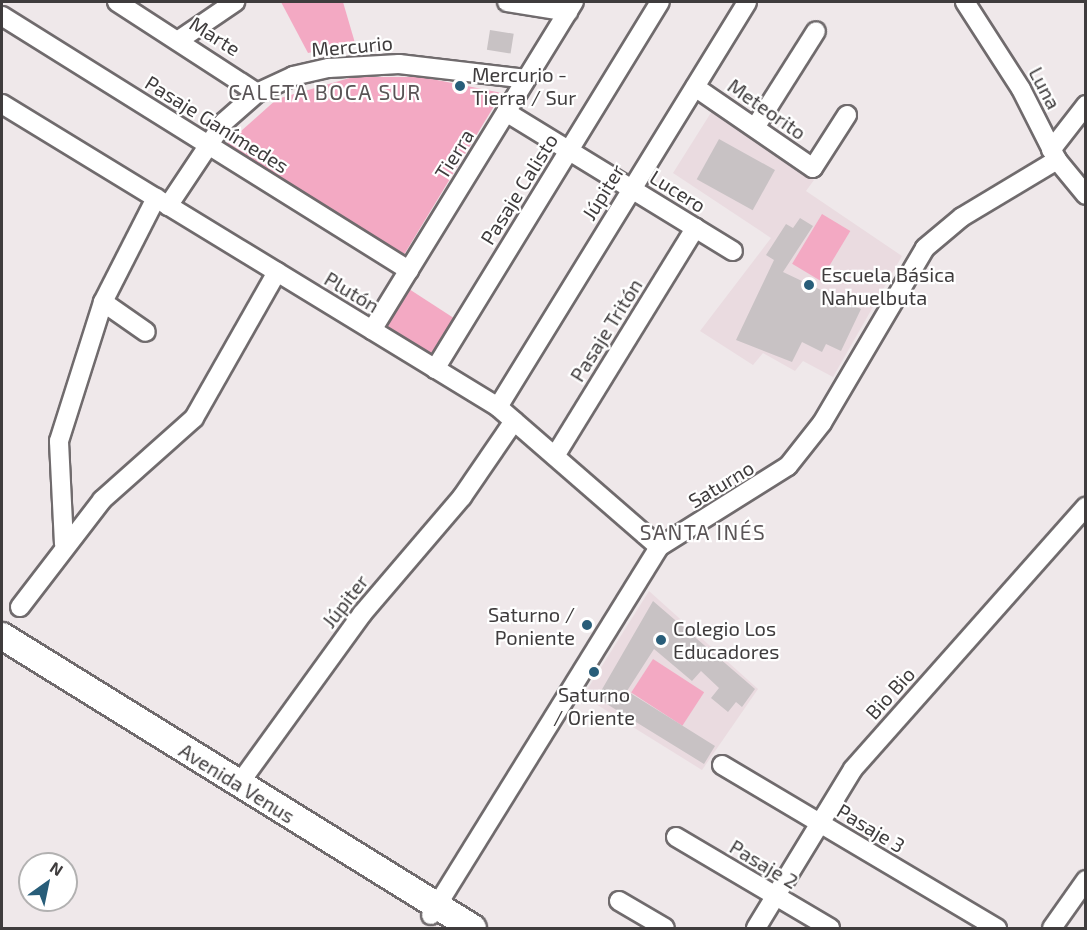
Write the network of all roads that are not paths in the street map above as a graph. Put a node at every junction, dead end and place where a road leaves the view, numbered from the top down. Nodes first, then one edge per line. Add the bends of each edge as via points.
1 (117, 2) edge
2 (235, 2) edge
3 (507, 2) edge
4 (660, 2) edge
5 (747, 2) edge
6 (964, 2) edge
7 (571, 7) edge
8 (2, 16) edge
9 (816, 31) dead end
10 (179, 40) junction
11 (526, 80) junction
12 (695, 87) junction
13 (257, 93) junction
14 (2, 104) edge
15 (1086, 105) edge
16 (506, 112) junction
17 (847, 115) dead end
18 (756, 126) junction
19 (207, 144) junction
20 (569, 150) junction
21 (1054, 155) junction
22 (632, 189) junction
23 (1086, 195) edge
24 (162, 202) junction
25 (695, 228) junction
26 (733, 251) dead end
27 (409, 270) junction
28 (277, 272) junction
29 (103, 302) junction
30 (372, 330) junction
31 (146, 332) dead end
32 (435, 369) junction
33 (498, 407) junction
34 (514, 421) junction
35 (555, 456) junction
36 (1086, 507) edge
37 (64, 544) junction
38 (659, 548) junction
39 (20, 607) dead end
40 (2, 636) edge
41 (2, 649) edge
42 (722, 765) dead end
43 (239, 784) junction
44 (819, 823) junction
45 (676, 837) dead end
46 (1086, 880) edge
47 (775, 896) junction
48 (619, 901) dead end
49 (440, 917) edge
50 (473, 928) edge
51 (665, 928) edge
52 (756, 928) edge
53 (830, 928) edge
54 (997, 928) edge
55 (1052, 928) edge

1 - 10 street, Marte
2 - 10 street
3 - 7 street
4 - 20 street, Pasaje Calisto
5 - 12 street, Júpiter
6 - 21 street, Luna via 1021,89
7 - 11 street, Tierra
8 - 19 street, Pasaje Ganímedes
9 - 18 street
10 - 13 street, Marte
11 - 13 street, Mercurio via 440,66 373,64 311,71
11 - 16 street, Tierra
12 - 18 street, Meteorito
12 - 22 street, Júpiter
13 - 19 street, Mercurio
14 - 24 street, Plutón
15 - 21 street, Saturno
16 - 20 street, Lucero
16 - 27 street, Tierra
17 - 18 street, Meteorito via 813,168
19 - 24 street, Mercurio
19 - 27 street, Pasaje Ganímedes
20 - 22 street, Lucero
20 - 32 street, Pasaje Calisto
21 - 23 street, Luna
21 - 38 street, Saturno via 962,217 925,248 822,423 788,466
22 - 25 street, Lucero
22 - 33 street, Júpiter
24 - 28 street, Plutón
24 - 29 street, Mercurio
25 - 26 street, Lucero
25 - 35 street, Pasaje Tritón
27 - 30 street, Tierra
28 - 30 street, Plutón
28 - 37 street via 194,418 137,464
29 - 31 street
29 - 37 street, Mercurio via 57,450
30 - 32 street, Plutón
32 - 33 street, Plutón
33 - 34 street, Plutón
34 - 35 street, Plutón
34 - 43 street, Júpiter via 462,497 336,649
35 - 38 street, Plutón
36 - 44 street, Bio Bio via 861,760
37 - 39 street
38 - 49 street, Saturno
40 - 43 street, Avenida Venus
41 - 49 street, Avenida Venus
42 - 44 street, Pasaje 3
43 - 49 street, Avenida Venus
44 - 47 street, Bio Bio
44 - 54 street, Pasaje 3
45 - 47 street, Pasaje 2
46 - 55 street
47 - 52 street, Bio Bio
47 - 53 street, Pasaje 2
48 - 51 street
49 - 50 street, Avenida Venus

